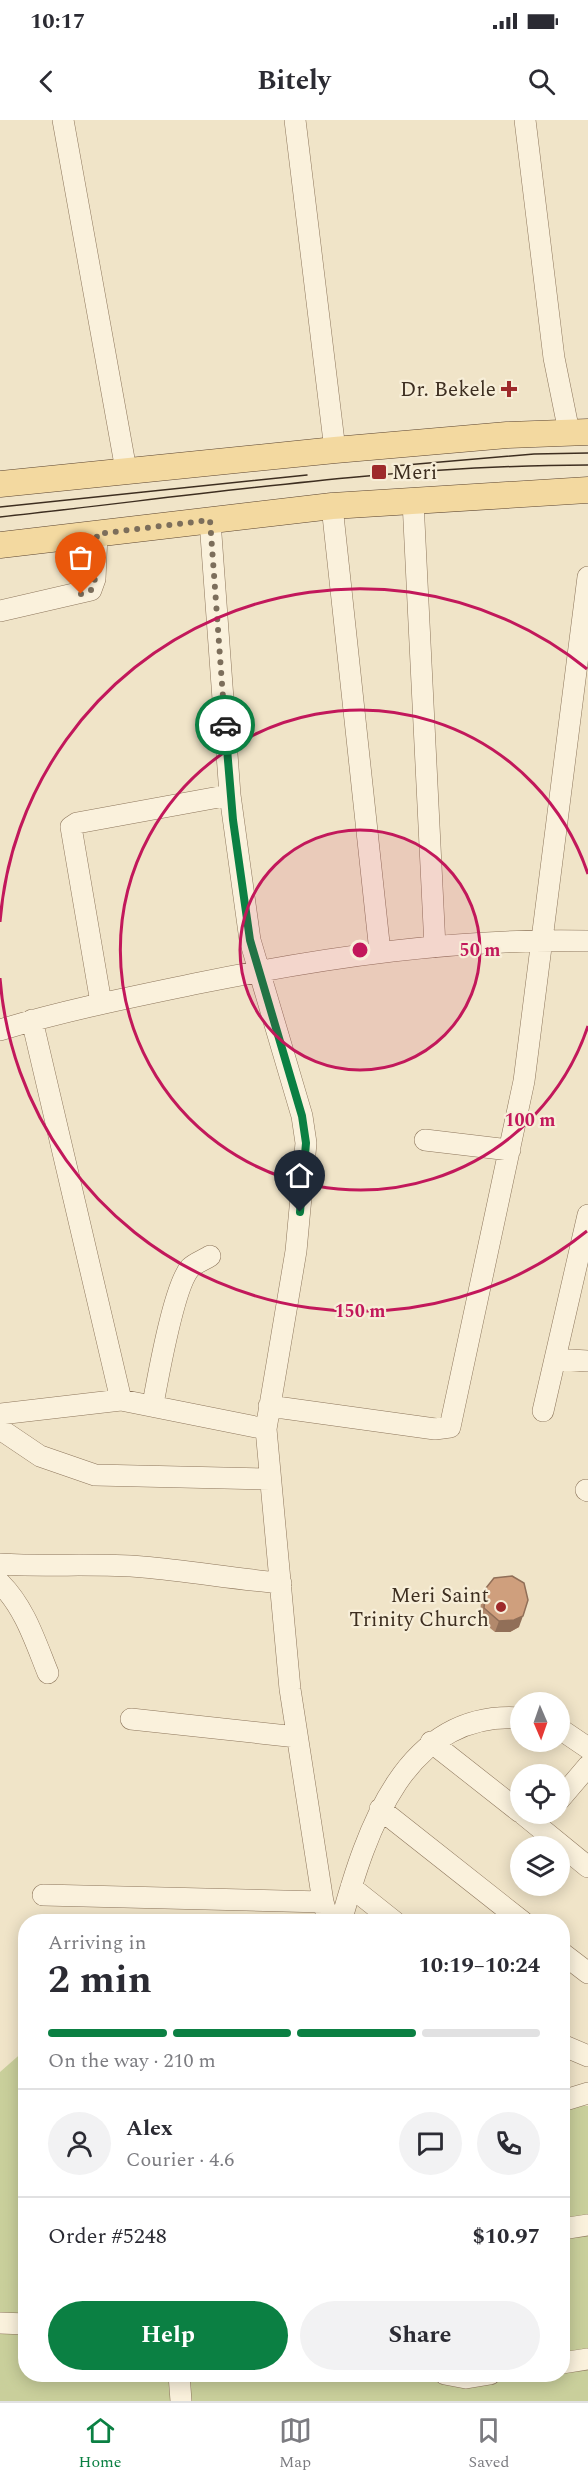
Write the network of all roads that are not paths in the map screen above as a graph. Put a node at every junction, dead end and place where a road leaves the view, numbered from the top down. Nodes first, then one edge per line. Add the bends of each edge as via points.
1 (63, 120) edge
2 (296, 120) edge
3 (525, 120) edge
4 (578, 432) edge
5 (335, 450) junction
6 (126, 470) junction
7 (0, 484) edge
8 (588, 490) edge
9 (413, 501) junction
10 (332, 506) junction
11 (210, 520) junction
12 (97, 534) junction
13 (0, 545) edge
14 (588, 577) edge
15 (0, 611) edge
16 (230, 795) junction
17 (543, 940) junction
18 (588, 941) edge
19 (435, 947) junction
20 (380, 952) junction
21 (257, 971) junction
22 (101, 1003) junction
23 (32, 1020) junction
24 (0, 1030) edge
25 (425, 1140) dead end
26 (510, 1150) junction
27 (588, 1215) edge
28 (210, 1256) dead end
29 (555, 1359) junction
30 (588, 1361) edge
31 (121, 1400) junction
32 (153, 1404) junction
33 (269, 1406) junction
34 (543, 1412) dead end
35 (1, 1414) edge
36 (266, 1429) junction
37 (270, 1479) junction
38 (0, 1564) edge
39 (0, 1583) edge
40 (281, 1583) junction
41 (48, 1673) dead end
42 (131, 1719) dead end
43 (510, 1719) edge
44 (570, 1736) edge
45 (297, 1737) junction
46 (431, 1742) junction
47 (588, 1748) edge
48 (588, 1766) edge
49 (570, 1787) edge
50 (510, 1800) edge
51 (380, 1809) junction
52 (541, 1824) edge
53 (588, 1867) edge
54 (351, 1887) junction
55 (43, 1895) dead end
56 (326, 1912) edge
57 (343, 1914) edge
58 (385, 1914) edge
59 (513, 1914) edge
60 (570, 1959) edge
61 (588, 1973) edge
62 (570, 2049) edge
63 (588, 2056) edge
64 (588, 2093) edge
65 (570, 2099) edge
66 (588, 2225) edge
67 (570, 2228) edge
68 (0, 2323) edge
69 (18, 2324) edge
70 (588, 2359) edge
71 (570, 2362) edge
72 (180, 2382) edge
73 (181, 2401) edge

1 - 6 street
2 - 5 street
3 - 4 street via 554,358
4 - 5 main road
5 - 6 main road
6 - 7 main road
8 - 9 main road
9 - 10 main road
9 - 19 street
10 - 11 main road
10 - 20 street
11 - 12 main road
11 - 16 street
12 - 13 main road
12 - 15 street via 91,590
14 - 17 street
16 - 21 street
16 - 22 street via 72,827
17 - 18 street
17 - 19 street
17 - 26 street via 524,1081
19 - 20 street
20 - 21 street
21 - 22 street
21 - 33 street via 302,1116 306,1143 296,1251
22 - 23 street
23 - 24 street
23 - 31 street
25 - 26 street
26 - 33 street via 450,1427 418,1427
27 - 29 street
28 - 32 street via 191,1267 184,1280 163,1350
29 - 30 street
29 - 34 street
31 - 32 street
31 - 35 street
32 - 36 street
33 - 36 street
35 - 37 street via 40,1456 95,1475
36 - 37 street
37 - 40 street
38 - 40 street via 144,1568
39 - 41 street via 13,1595 24,1615
40 - 45 street
42 - 45 street
43 - 46 street via 460,1727
44 - 47 street
45 - 56 street
46 - 50 street
46 - 51 street
48 - 49 street
51 - 54 street
51 - 59 street
52 - 53 street
54 - 57 street
54 - 58 street
55 - 56 street
60 - 61 street
62 - 63 street
64 - 65 street
66 - 67 street
68 - 69 street
70 - 71 street
72 - 73 street

